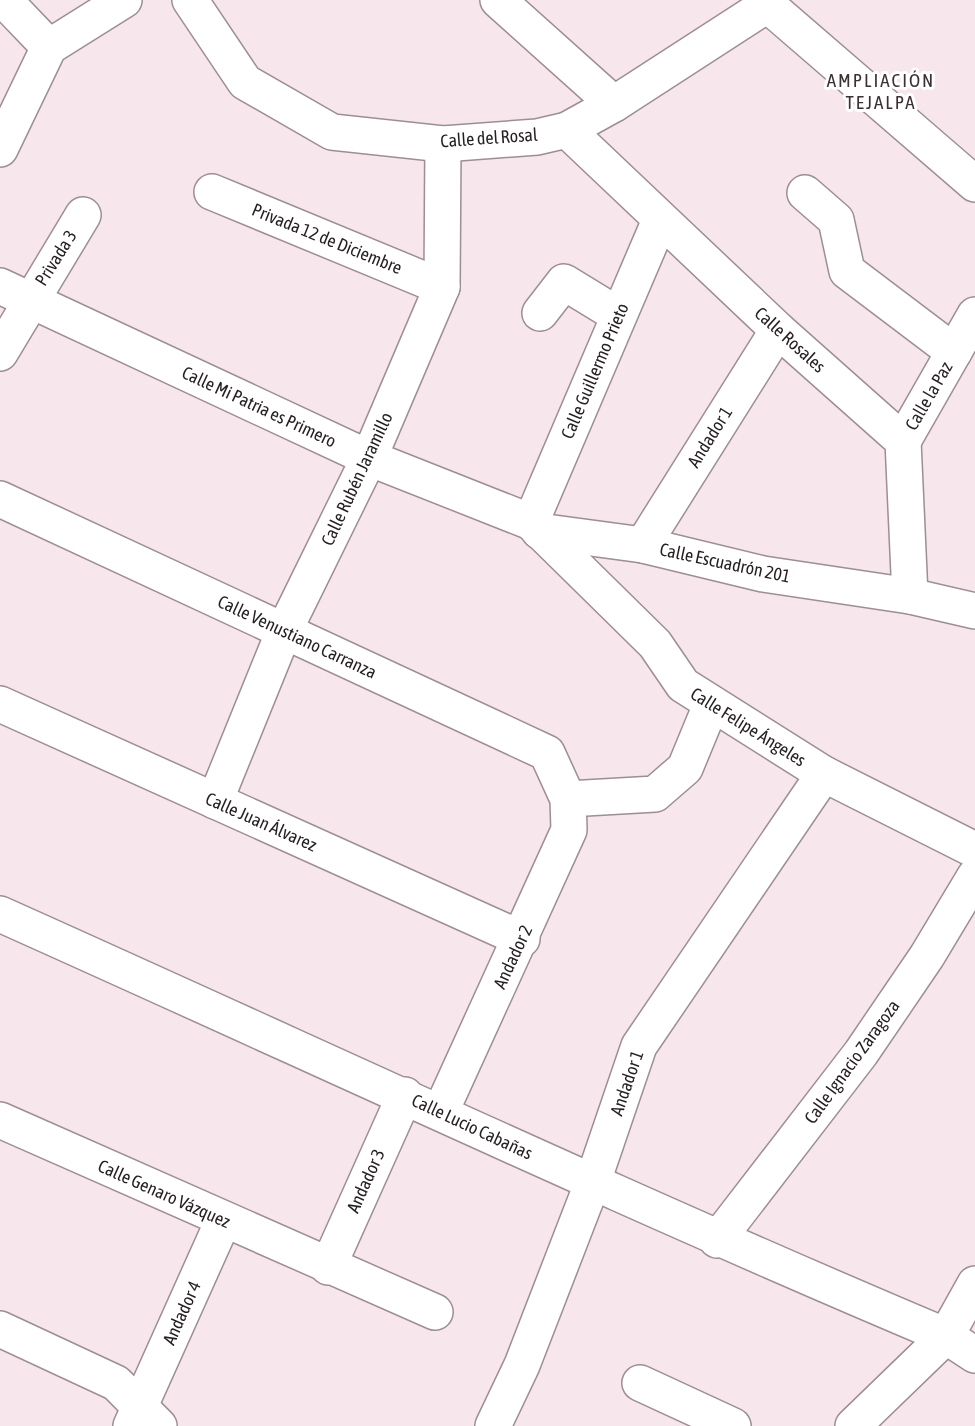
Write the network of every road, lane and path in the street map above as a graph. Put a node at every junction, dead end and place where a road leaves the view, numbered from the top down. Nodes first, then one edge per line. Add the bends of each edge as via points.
1 (4, 0) edge
2 (124, 0) edge
3 (190, 0) edge
4 (498, 0) edge
5 (764, 3) edge
6 (49, 47) junction
7 (614, 104) junction
8 (567, 130) junction
9 (443, 144) junction
10 (0, 149) edge
11 (975, 184) edge
12 (212, 192) dead end
13 (806, 194) dead end
14 (83, 215) dead end
15 (660, 219) junction
16 (442, 287) junction
17 (15, 293) edge
18 (540, 313) dead end
19 (975, 314) edge
20 (618, 315) junction
21 (778, 330) junction
22 (954, 352) junction
23 (0, 353) edge
24 (903, 440) junction
25 (369, 458) junction
26 (0, 499) edge
27 (535, 527) junction
28 (643, 545) junction
29 (910, 596) junction
30 (975, 611) edge
31 (284, 631) junction
32 (0, 704) edge
33 (710, 705) junction
34 (824, 774) junction
35 (568, 799) junction
36 (215, 802) junction
37 (975, 850) edge
38 (975, 876) edge
39 (0, 914) edge
40 (522, 939) junction
41 (405, 1094) junction
42 (441, 1111) junction
43 (0, 1120) edge
44 (592, 1184) junction
45 (223, 1221) junction
46 (717, 1240) junction
47 (328, 1267) junction
48 (975, 1284) edge
49 (435, 1312) dead end
50 (0, 1329) edge
51 (946, 1336) junction
52 (975, 1355) edge
53 (640, 1383) dead end
54 (144, 1419) edge
55 (493, 1426) edge
56 (733, 1426) edge
57 (853, 1426) edge

1 - 6 street
2 - 6 street
3 - 9 street, Calle del Rosal via 245,82 332,132
4 - 7 street
5 - 7 street, Calle del Rosal
5 - 11 street
6 - 10 street
7 - 8 street, Calle del Rosal
8 - 9 street, Calle del Rosal via 537,137
8 - 15 street, Calle Rosales
9 - 16 street, Calle Rubén Jaramillo
12 - 16 street, Privada 12 de Diciembre
13 - 22 street via 836,220 847,271
14 - 17 street, Privada 3
15 - 20 street, Calle Guillermo Prieto
15 - 21 street, Calle Rosales
16 - 25 street, Calle Rubén Jaramillo
17 - 23 street, Privada 3
17 - 25 street, Calle Mi Patria es Primero
18 - 20 street via 564,282
19 - 22 street, Calle la Paz
20 - 27 street, Calle Guillermo Prieto
21 - 24 street, Calle Rosales
21 - 28 street, Andador 1
22 - 24 street, Calle la Paz
24 - 29 street
25 - 27 street, Calle Mi Patria es Primero
25 - 31 street, Calle Rubén Jaramillo
26 - 31 street, Calle Venustiano Carranza
27 - 28 street, Calle Escuadrón 201
27 - 33 street, Calle Felipe Ángeles via 655,644 682,685
28 - 29 street, Calle Escuadrón 201 via 763,574
29 - 30 street, Calle Escuadrón 201
31 - 35 street, Calle Venustiano Carranza via 547,753
31 - 36 street, Calle Rubén Jaramillo
32 - 36 street, Calle Juan Álvarez
33 - 34 street, Calle Felipe Ángeles
33 - 35 street via 685,768 655,794
34 - 37 street, Calle Felipe Ángeles
34 - 44 street, Andador 1 via 639,1046
35 - 40 street, Andador 2 via 569,830
36 - 40 street, Calle Juan Álvarez
38 - 46 street, Calle Ignacio Zaragoza via 861,1053
39 - 41 street, Calle Lucio Cabañas
40 - 42 street, Andador 2
41 - 42 street, Calle Lucio Cabañas
41 - 47 street, Andador 3
42 - 44 street, Calle Lucio Cabañas
43 - 45 street, Calle Genaro Vázquez
44 - 46 street, Calle Lucio Cabañas
44 - 55 street, Andador 1 via 522,1365
45 - 47 street, Calle Genaro Vázquez
45 - 54 street, Andador 4
46 - 51 street, Calle Lucio Cabañas
47 - 49 street, Calle Genaro Vázquez
48 - 51 street
50 - 54 street via 116,1383
51 - 52 street, Calle Lucio Cabañas
51 - 57 street
53 - 56 street

